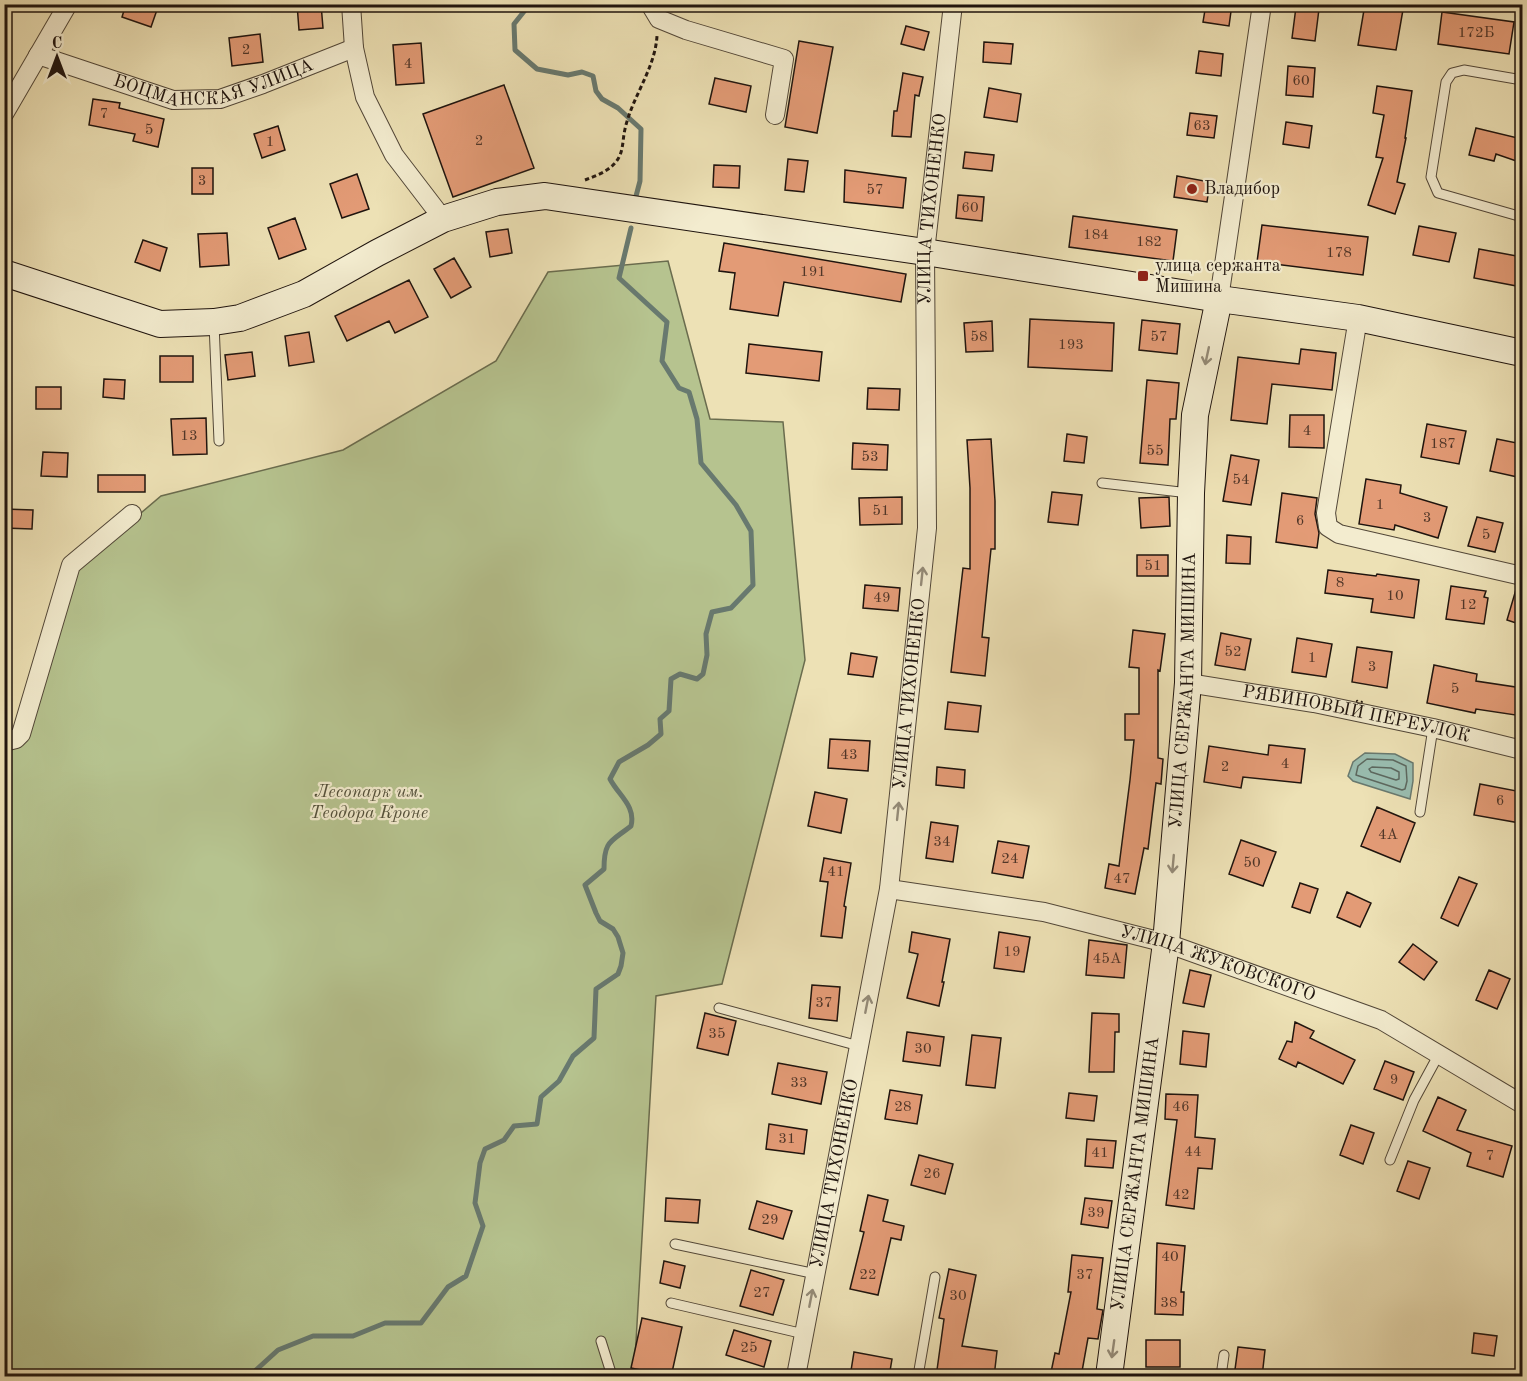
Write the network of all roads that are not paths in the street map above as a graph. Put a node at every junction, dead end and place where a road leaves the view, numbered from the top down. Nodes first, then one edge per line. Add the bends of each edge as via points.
1 (68, 4) edge
2 (351, 4) edge
3 (953, 4) edge
4 (1262, 4) edge
5 (654, 12) edge
6 (354, 48) junction
7 (38, 55) junction
8 (1522, 80) edge
9 (4, 114) edge
10 (775, 115) dead end
11 (1522, 217) edge
12 (443, 219) junction
13 (925, 252) junction
14 (4, 273) edge
15 (1219, 299) junction
16 (1358, 318) junction
17 (214, 322) junction
18 (1522, 353) edge
19 (219, 441) dead end
20 (1102, 483) dead end
21 (1191, 493) junction
22 (132, 514) dead end
23 (1522, 576) edge
24 (1188, 683) junction
25 (1433, 728) junction
26 (4, 742) edge
27 (1522, 750) edge
28 (1420, 812) dead end
29 (889, 889) junction
30 (1166, 943) junction
31 (719, 1008) dead end
32 (859, 1046) junction
33 (1438, 1054) junction
34 (1522, 1104) edge
35 (1390, 1160) dead end
36 (675, 1244) dead end
37 (816, 1274) junction
38 (935, 1277) dead end
39 (671, 1303) dead end
40 (804, 1334) junction
41 (602, 1341) dead end
42 (1224, 1355) dead end
43 (612, 1377) edge
44 (796, 1377) edge
45 (918, 1377) edge
46 (1109, 1377) edge
47 (1221, 1377) edge

1 - 7 street
2 - 6 street
3 - 13 street, УЛИЦА ТИХОНЕНКО
4 - 15 street, УЛИЦА СЕРЖАНТА МИШИНА
5 - 10 street via 686,30 784,59
6 - 7 street, БОЦМАНСКАЯ УЛИЦА via 219,99 173,100
6 - 12 street via 365,97 394,155
7 - 9 street
8 - 11 lane via 1464,70 1452,73 1446,82 1431,177 1438,193
12 - 13 main road via 497,202 545,196
12 - 17 main road via 304,294 240,318
13 - 15 main road
29 -> 13 street, УЛИЦА ТИХОНЕНКО via 927,528
14 - 17 main road via 160,324
15 - 16 main road
15 -> 21 main road, УЛИЦА СЕРЖАНТА МИШИНА via 1195,415
16 - 18 main road
16 - 23 street via 1326,513 1328,527 1339,534
17 - 19 lane
20 - 21 lane
21 - 24 main road, УЛИЦА СЕРЖАНТА МИШИНА
22 - 26 street via 71,565 21,734 16,740
24 - 25 street, РЯБИНОВЫЙ ПЕРЕУЛОК via 1314,703
24 -> 30 main road, УЛИЦА СЕРЖАНТА МИШИНА
25 - 27 street, РЯБИНОВЫЙ ПЕРЕУЛОК
25 - 28 lane
29 - 30 street, УЛИЦА ЖУКОВСКОГО via 1044,912
32 -> 29 street, УЛИЦА ТИХОНЕНКО
30 - 33 street, УЛИЦА ЖУКОВСКОГО via 1381,1020
30 -> 46 main road, УЛИЦА СЕРЖАНТА МИШИНА
31 - 32 lane
32 - 37 street, УЛИЦА ТИХОНЕНКО
33 - 34 street, УЛИЦА ЖУКОВСКОГО
33 - 35 lane
36 - 37 lane
40 -> 37 street, УЛИЦА ТИХОНЕНКО
38 - 45 lane
39 - 40 lane
40 - 44 street, УЛИЦА ТИХОНЕНКО
41 - 43 lane
42 - 47 lane

